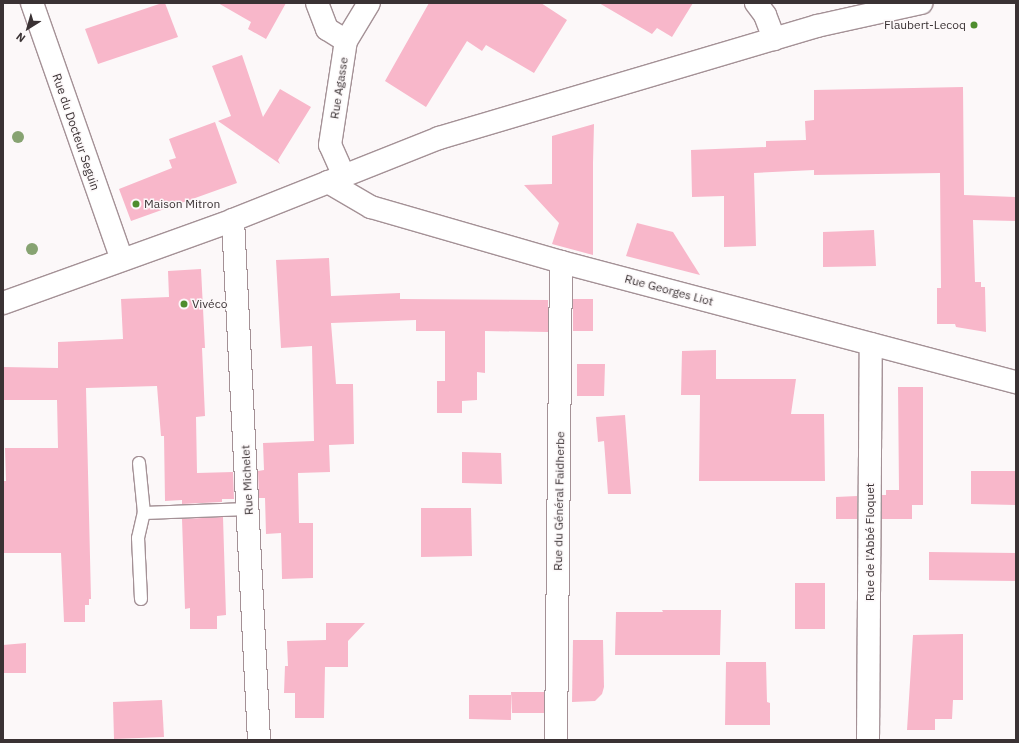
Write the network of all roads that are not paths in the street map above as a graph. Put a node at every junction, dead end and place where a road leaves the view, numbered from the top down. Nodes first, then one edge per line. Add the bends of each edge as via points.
1 (32, 3) edge
2 (317, 3) edge
3 (369, 3) edge
4 (756, 3) edge
5 (921, 3) edge
6 (774, 39) junction
7 (346, 41) junction
8 (336, 179) junction
9 (233, 220) junction
10 (122, 260) junction
11 (561, 262) junction
12 (3, 303) edge
13 (871, 344) junction
14 (1016, 382) edge
15 (139, 464) dead end
16 (248, 508) junction
17 (144, 513) junction
18 (140, 599) dead end
19 (259, 740) edge
20 (556, 740) edge
21 (868, 740) edge

1 - 10 street, Rue du Docteur Seguin
2 - 7 street via 327,29
3 - 7 street, Rue Agasse
4 - 6 street via 765,15
5 - 6 street via 817,26
6 - 8 street via 439,138
7 - 8 street, Rue Agasse via 330,145
8 - 9 street
8 - 11 street, Rue Georges Liot via 371,207
9 - 10 street
9 - 16 street, Rue Michelet
10 - 12 street
11 - 13 street, Rue Georges Liot
11 - 20 street, Rue du Général Faidherbe
13 - 14 street, Rue Georges Liot
13 - 21 street, Rue de l'Abbé Floquet
15 - 17 lane
16 - 17 lane
16 - 19 street, Rue Michelet
17 - 18 lane via 138,538

